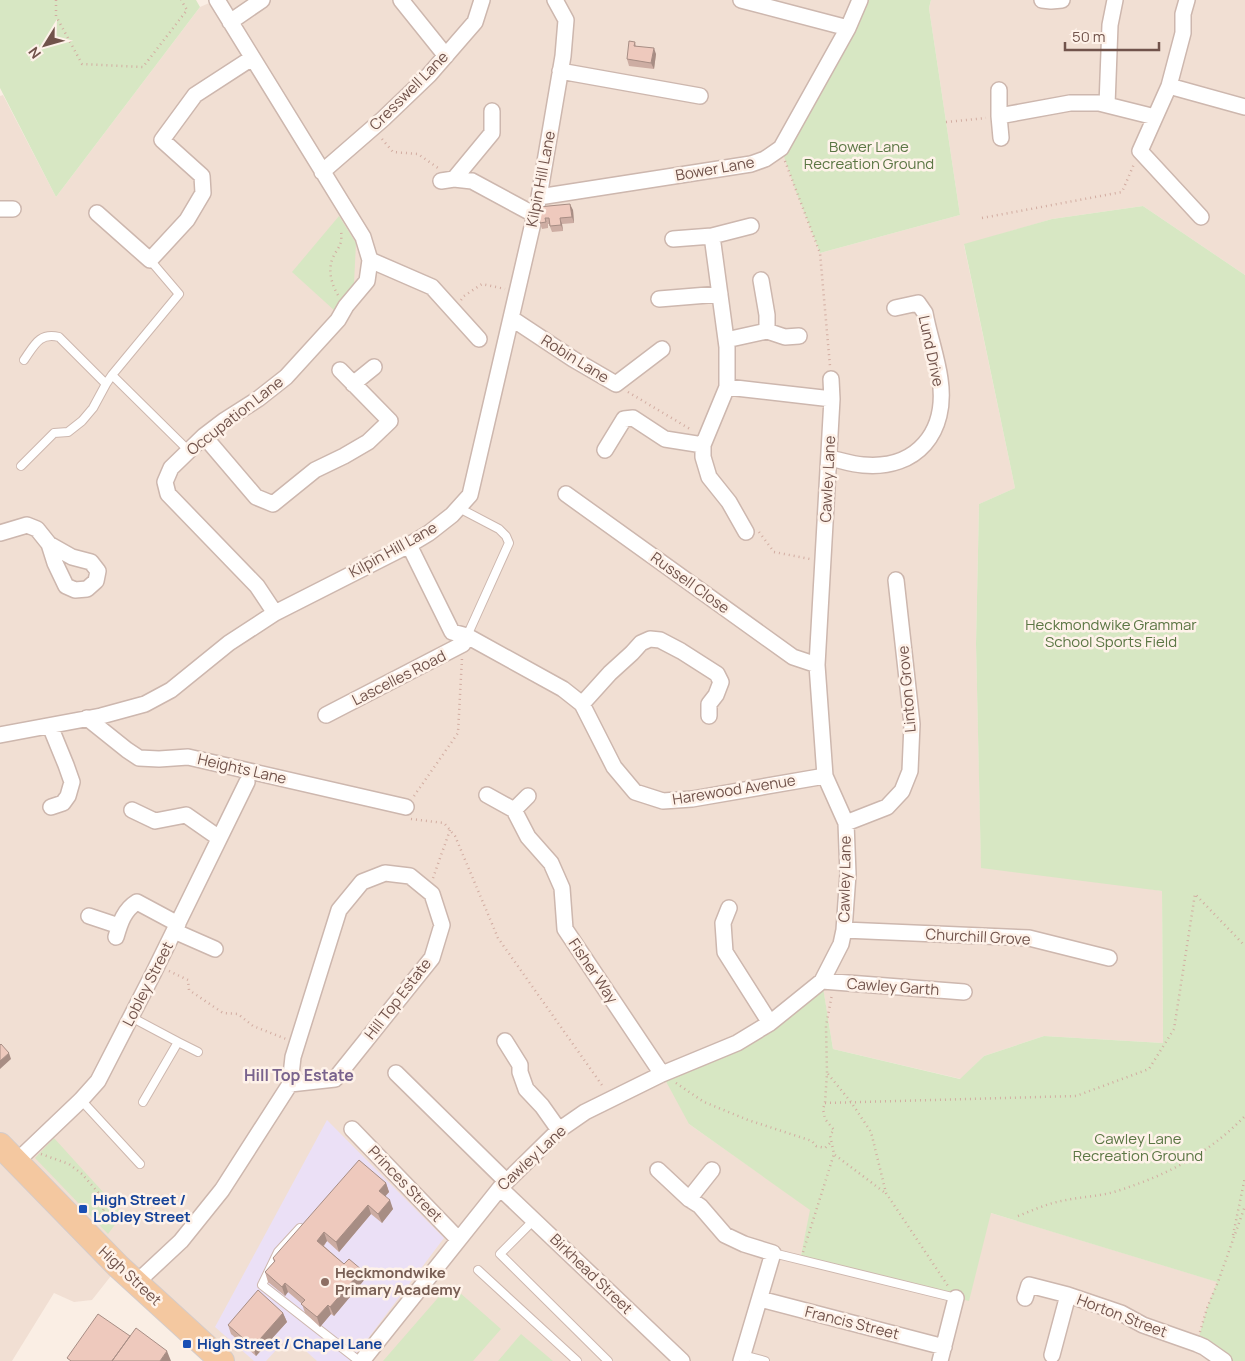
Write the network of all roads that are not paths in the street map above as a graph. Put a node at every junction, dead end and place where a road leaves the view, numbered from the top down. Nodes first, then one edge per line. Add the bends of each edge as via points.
1 (217, 0) edge
2 (262, 0) edge
3 (401, 0) edge
4 (482, 0) edge
5 (555, 0) edge
6 (741, 0) edge
7 (860, 0) edge
8 (1042, 0) edge
9 (1062, 0) edge
10 (1112, 0) edge
11 (1187, 0) edge
12 (230, 22) junction
13 (848, 28) junction
14 (446, 56) junction
15 (252, 58) junction
16 (560, 71) junction
17 (1169, 86) junction
18 (1000, 90) dead end
19 (700, 96) dead end
20 (1107, 105) junction
21 (1245, 107) edge
22 (492, 111) dead end
23 (999, 116) junction
24 (1155, 117) junction
25 (1002, 138) dead end
26 (322, 172) junction
27 (539, 197) junction
28 (96, 213) dead end
29 (535, 215) junction
30 (1201, 217) dead end
31 (751, 226) dead end
32 (712, 236) junction
33 (673, 239) dead end
34 (150, 260) junction
35 (370, 260) junction
36 (761, 280) dead end
37 (720, 294) junction
38 (659, 299) dead end
39 (895, 308) dead end
40 (511, 318) junction
41 (767, 330) junction
42 (799, 336) dead end
43 (479, 338) dead end
44 (726, 340) junction
45 (662, 350) dead end
46 (24, 360) dead end
47 (374, 367) dead end
48 (340, 370) dead end
49 (112, 375) junction
50 (831, 379) road end
51 (106, 384) junction
52 (353, 384) junction
53 (727, 387) junction
54 (832, 399) junction
55 (204, 436) junction
56 (704, 442) junction
57 (188, 450) junction
58 (605, 450) dead end
59 (829, 458) junction
60 (21, 466) dead end
61 (566, 494) dead end
62 (459, 508) junction
63 (746, 532) dead end
64 (0, 533) edge
65 (49, 544) dead end
66 (410, 544) junction
67 (896, 580) dead end
68 (275, 613) junction
69 (465, 640) junction
70 (818, 665) junction
71 (582, 704) junction
72 (326, 715) dead end
73 (709, 716) dead end
74 (88, 718) junction
75 (50, 726) junction
76 (0, 735) edge
77 (825, 776) junction
78 (247, 782) dead end
79 (486, 795) dead end
80 (528, 796) dead end
81 (406, 806) road end
82 (51, 807) dead end
83 (132, 810) dead end
84 (514, 810) junction
85 (846, 823) junction
86 (219, 838) junction
87 (729, 908) dead end
88 (89, 916) dead end
89 (176, 927) junction
90 (844, 930) junction
91 (214, 949) dead end
92 (1109, 958) dead end
93 (822, 982) junction
94 (964, 992) dead end
95 (131, 1017) junction
96 (770, 1023) junction
97 (505, 1041) dead end
98 (178, 1042) junction
99 (198, 1052) dead end
100 (396, 1073) dead end
101 (662, 1074) junction
102 (290, 1084) junction
103 (80, 1100) junction
104 (143, 1102) dead end
105 (352, 1129) dead end
106 (558, 1130) junction
107 (6, 1155) edge
108 (140, 1164) dead end
109 (658, 1170) dead end
110 (712, 1170) dead end
111 (503, 1184) junction
112 (689, 1199) junction
113 (534, 1220) junction
114 (304, 1223) edge
115 (458, 1239) junction
116 (773, 1253) junction
117 (478, 1270) dead end
118 (136, 1283) junction
119 (1068, 1295) junction
120 (956, 1298) joint
121 (1025, 1298) dead end
122 (760, 1299) junction
123 (942, 1354) edge
124 (1052, 1354) dead end
125 (742, 1358) edge
126 (222, 1361) edge
127 (361, 1361) edge
128 (577, 1361) edge
129 (608, 1361) edge
130 (682, 1361) edge
131 (765, 1361) edge
132 (1224, 1361) edge

1 - 12 street
2 - 12 street
3 - 14 street
4 - 14 street, Cresswell Lane via 475,22
5 - 16 street, Kilpin Hill Lane via 566,20
6 - 13 street
7 - 13 street, Bower Lane
8 - 9 street
10 - 20 street
11 - 17 street via 1183,33
12 - 15 street
13 - 27 street, Bower Lane via 781,148 765,159 751,164
14 - 26 street, Cresswell Lane
15 - 26 street
15 - 34 street via 195,96 162,140 202,176 203,193 187,220
16 - 19 street
16 - 27 street, Kilpin Hill Lane
17 - 21 street
17 - 24 street
18 - 23 street
20 - 23 street via 1099,102 1070,103
20 - 24 street
22 - 29 street via 492,133 447,180 472,181
23 - 25 street
24 - 30 street via 1140,151
26 - 35 street via 362,237
27 - 29 street, Kilpin Hill Lane
28 - 34 street
29 - 40 street, Kilpin Hill Lane
31 - 32 street
32 - 33 street
32 - 37 street
34 - 49 lane via 180,294
35 - 43 street via 432,286
35 - 55 street, Occupation Lane via 367,282 338,320 286,377
36 - 41 street
37 - 38 street
37 - 44 street
39 - 59 street, Lund Drive via 922,301 940,380 941,411 933,434 918,451 903,461 862,465
40 - 45 street, Robin Lane via 616,384
40 - 62 street, Kilpin Hill Lane via 470,496
41 - 42 street via 785,337
41 - 44 street
44 - 53 street
46 - 51 lane via 44,336 53,335 59,337
47 - 52 street
48 - 52 street
49 - 51 lane
49 - 57 lane
50 - 54 street, Cawley Lane
51 - 60 lane via 82,421 68,432 54,433
52 - 55 street via 395,417 368,442 315,470 273,504 256,497
53 - 54 street
53 - 56 street
54 - 59 street, Cawley Lane
55 - 57 street, Occupation Lane
56 - 58 street via 665,439 633,418 624,418
56 - 63 street via 703,457 709,477 729,502
57 - 68 street, Occupation Lane via 171,468 165,482 168,494 256,586
59 - 70 street, Cawley Lane
61 - 70 street, Russell Close via 793,657
62 - 66 street, Kilpin Hill Lane
62 - 69 lane via 499,529 509,543
64 - 65 street via 27,525 37,529
66 - 68 street, Kilpin Hill Lane
66 - 69 street, Harewood Avenue via 452,632
67 - 85 street, Linton Grove via 912,724 910,771 902,791 886,807
68 - 74 street, Kilpin Hill Lane via 229,643 171,690 145,704
69 - 71 street, Harewood Avenue via 563,689
69 - 72 street, Lascelles Road
70 - 77 street, Cawley Lane
71 - 73 street via 640,643 650,639 660,640 717,674 720,682 709,704
71 - 77 street, Harewood Avenue via 614,767 635,792 663,801 692,800
74 - 75 street, Kilpin Hill Lane
74 - 81 street, Heights Lane via 139,758 188,756
75 - 76 street, Kilpin Hill Lane
75 - 82 street via 72,782 63,803
77 - 85 street, Cawley Lane
78 - 86 street, Lobley Street
79 - 84 street
80 - 84 street
83 - 86 street via 155,821 186,814
84 - 101 street, Fisher Way via 528,837 551,863 562,888 565,929
85 - 90 street, Cawley Lane via 848,874
86 - 89 street, Lobley Street
87 - 96 street via 718,922 725,952
88 - 89 street via 118,932 128,907 137,902
89 - 91 street
89 - 95 street, Lobley Street
90 - 92 street, Churchill Grove via 1028,938
90 - 93 street, Cawley Lane via 841,944
93 - 94 street, Cawley Garth
93 - 96 street, Cawley Lane
95 - 98 lane
95 - 103 street, Lobley Street via 98,1081
96 - 101 street, Cawley Lane via 738,1044
97 - 106 street via 520,1065 526,1089
98 - 99 lane
98 - 104 lane
100 - 111 street, Birkhead Street
101 - 106 street, Cawley Lane via 585,1112
102 - 102 street, Hill Top Estate via 293,1057 339,910 362,882 385,873 410,876 432,894 442,925 432,958 335,1079
102 - 118 street via 222,1190 181,1241
103 - 107 street, Lobley Street via 34,1146
103 - 108 lane
105 - 115 street, Princes Street
106 - 111 street, Cawley Lane
107 - 118 main road, High Street
109 - 112 street
110 - 112 street
111 - 113 street, Birkhead Street
111 - 115 street, Cawley Lane
112 - 116 street via 700,1206 725,1235
113 - 129 lane via 500,1254
113 - 130 street, Birkhead Street
114 - 127 lane via 278,1252 262,1285
115 - 127 street, Cawley Lane
116 - 120 lane
116 - 122 street
117 - 128 lane
118 - 126 main road, High Street
119 - 121 street, Horton Street via 1029,1285
119 - 124 street
119 - 132 street, Horton Street via 1122,1312 1143,1325 1204,1347
120 - 123 street
122 - 123 street, Francis Street
122 - 125 street
125 - 131 lane

